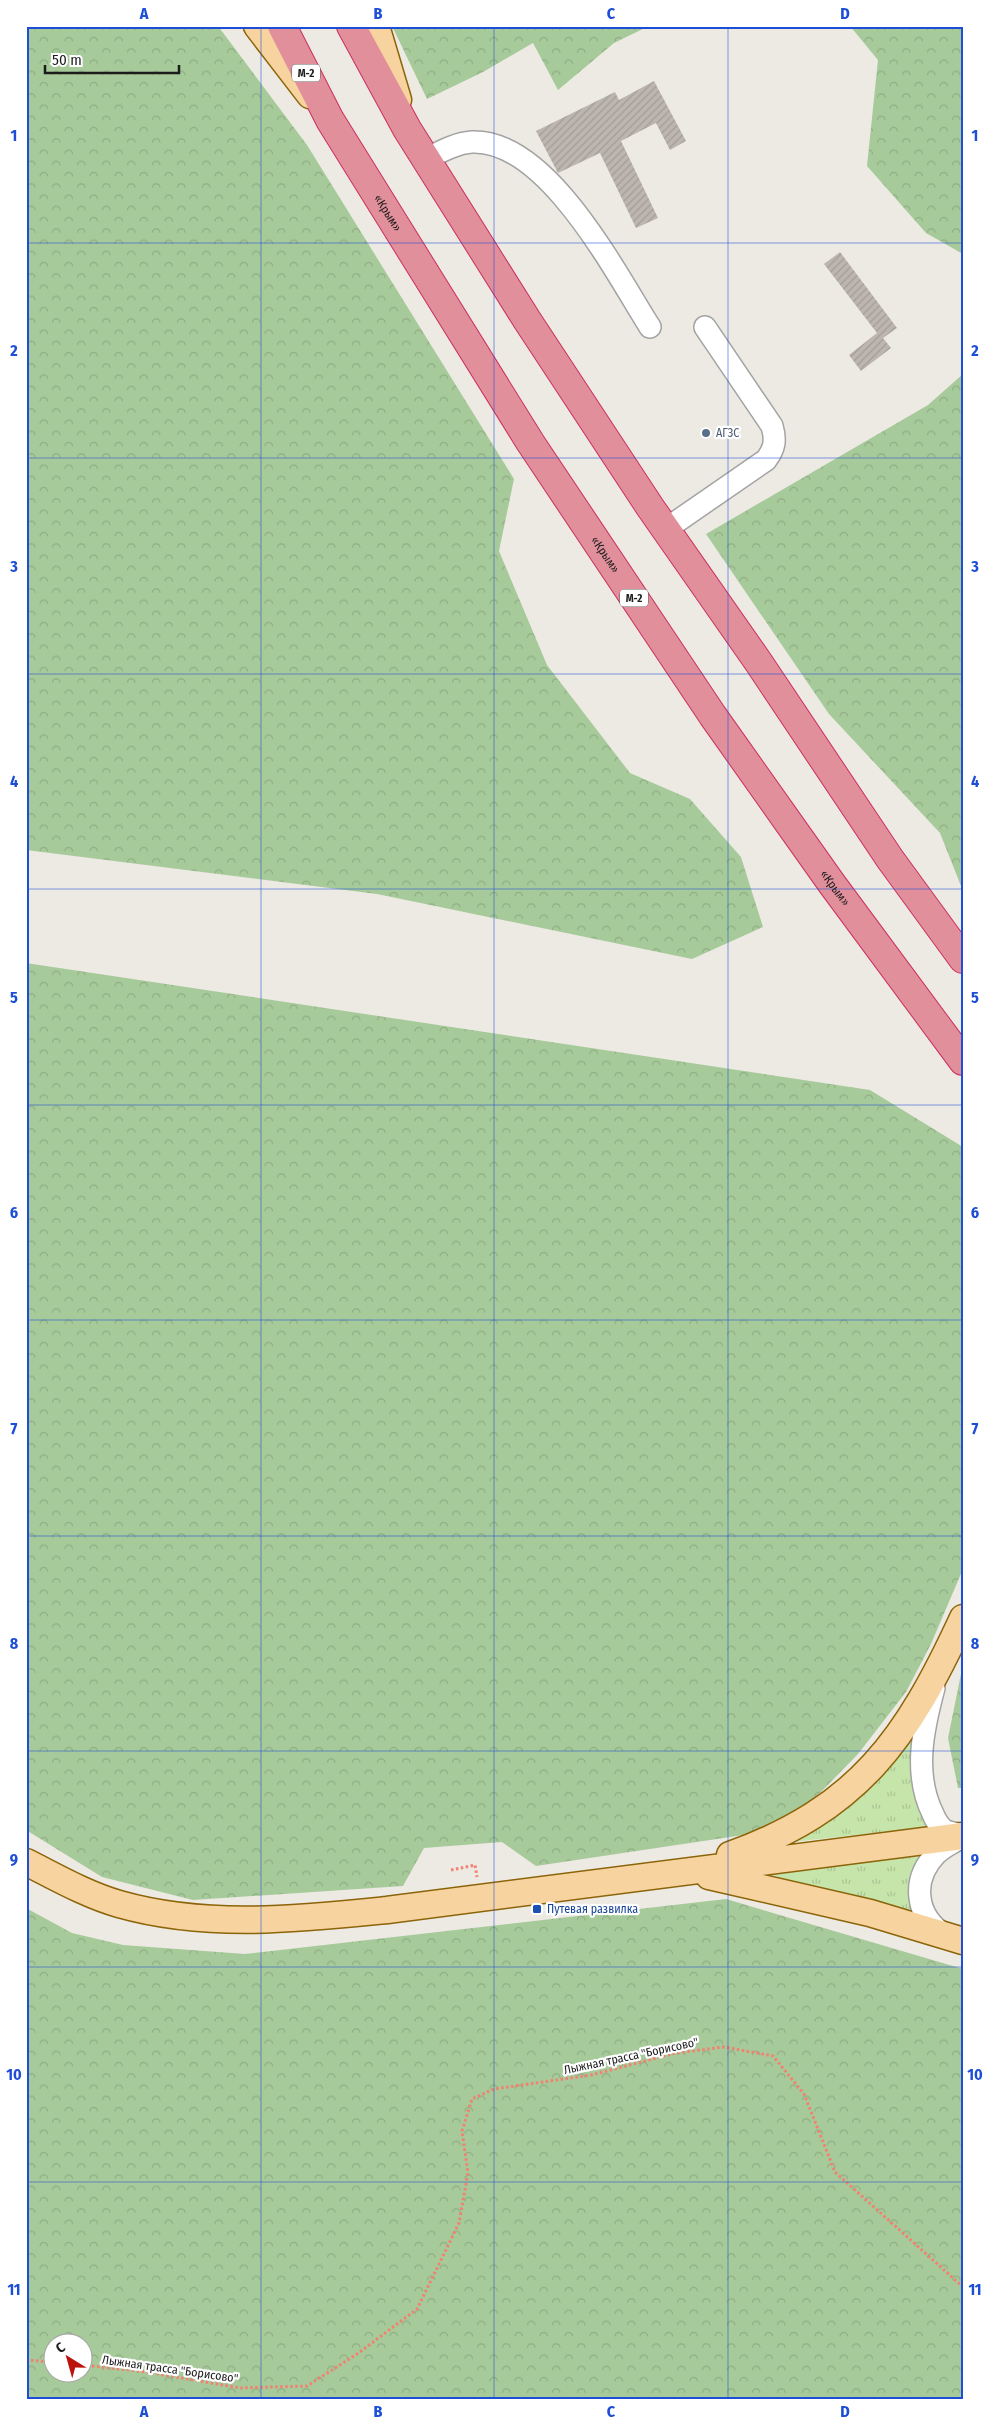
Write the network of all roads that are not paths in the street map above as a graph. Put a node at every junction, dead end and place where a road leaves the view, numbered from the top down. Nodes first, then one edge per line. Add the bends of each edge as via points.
1 (257, 26) edge
2 (282, 26) edge
3 (351, 26) edge
4 (376, 26) edge
5 (330, 120) junction
6 (407, 129) junction
7 (426, 159) junction
8 (650, 327) dead end
9 (705, 328) dead end
10 (666, 529) junction
11 (963, 959) edge
12 (963, 1061) edge
13 (963, 1618) edge
14 (938, 1673) junction
15 (963, 1836) edge
16 (26, 1862) edge
17 (686, 1871) junction
18 (956, 1939) edge

1 - 5 main road
2 - 5 highway, «Крым» / М-2
3 - 6 highway
4 - 6 main road
5 - 12 highway, «Крым» / М-2 via 530,442 708,708 832,884
6 - 7 highway
7 - 8 street via 471,142 488,143 509,150 527,162 585,224
7 - 10 highway via 527,320
9 - 10 street via 772,426 773,450 766,460
10 - 11 highway via 890,859
13 - 14 main road
14 - 15 street via 923,1733 923,1787 939,1825 946,1831
14 - 17 main road via 889,1748 863,1778 834,1802 769,1840
15 - 17 main road
15 - 18 street via 931,1860 920,1892 920,1903 928,1921
16 - 17 main road via 118,1904 178,1916 250,1921 387,1910
17 - 18 main road via 870,1913

